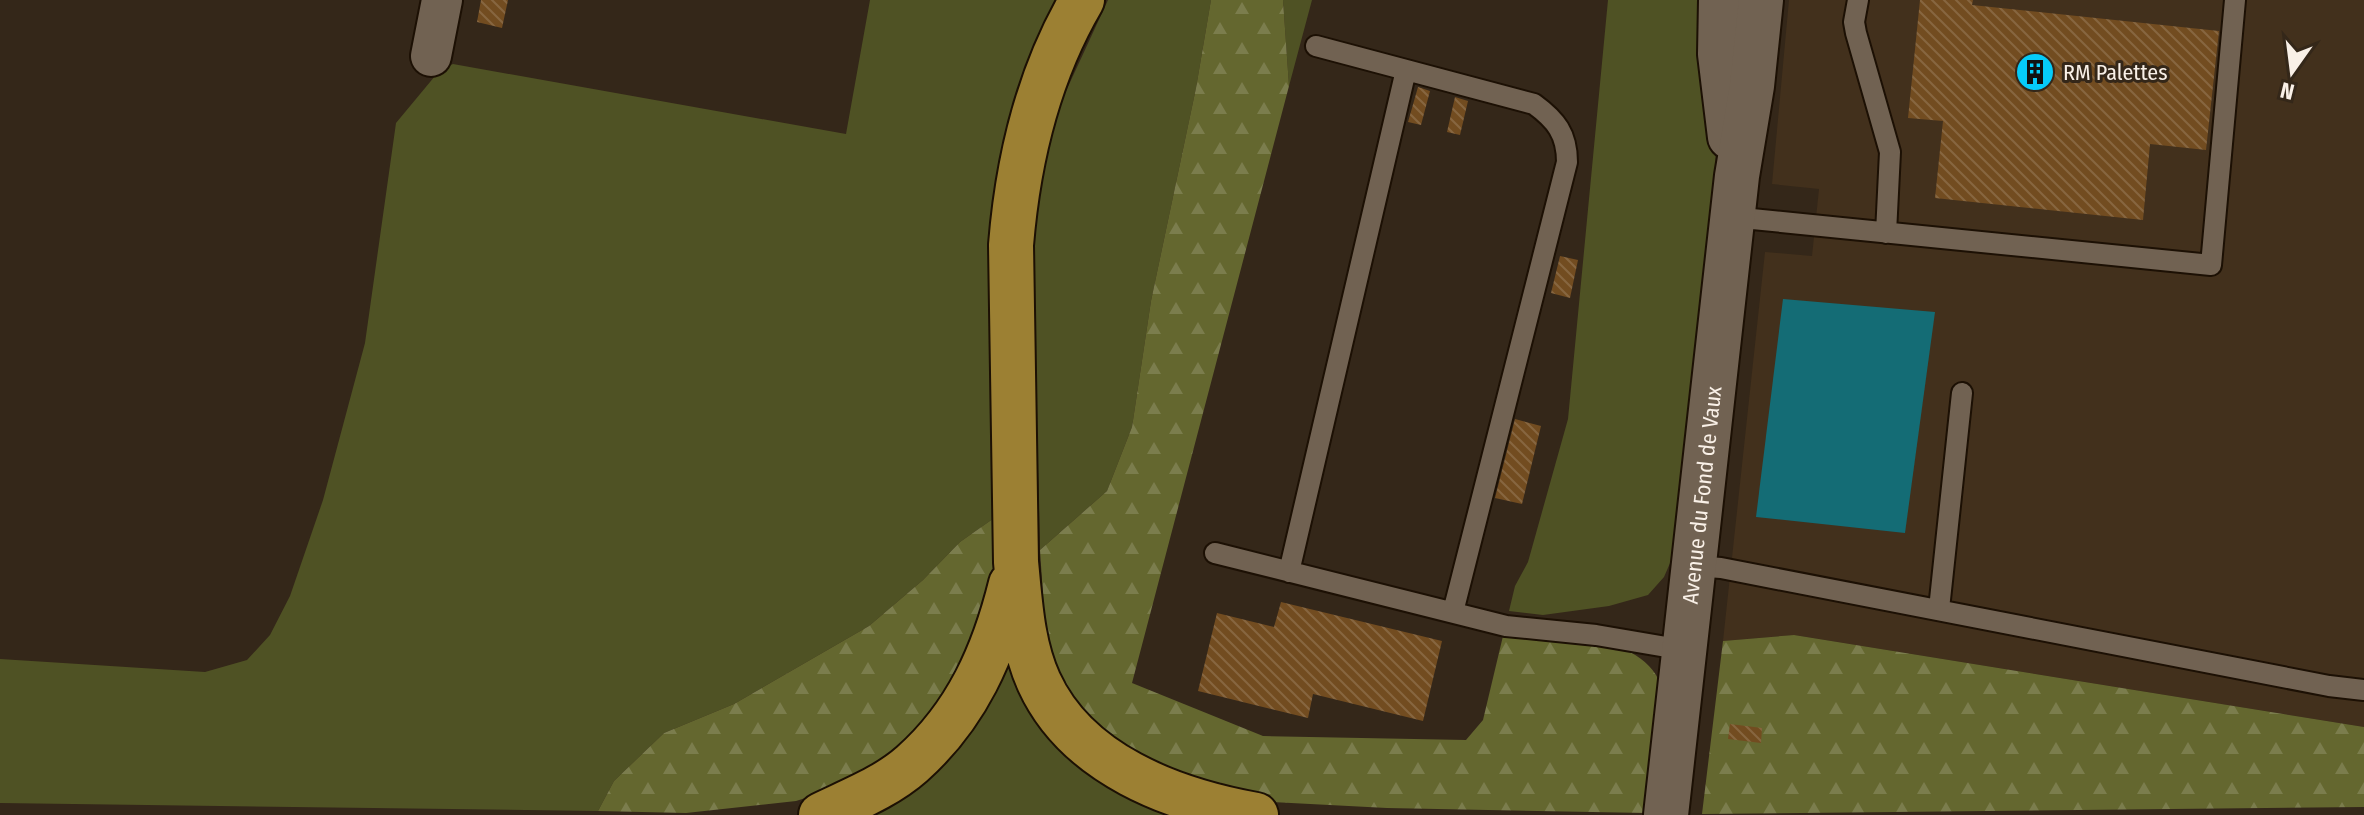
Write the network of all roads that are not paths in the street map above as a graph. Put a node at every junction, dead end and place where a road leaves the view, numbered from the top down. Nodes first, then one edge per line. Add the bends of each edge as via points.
1 (442, 0) edge
2 (1082, 0) edge
3 (1721, 0) edge
4 (1761, 0) edge
5 (1858, 0) edge
6 (2235, 0) edge
7 (1316, 46) dead end
8 (431, 56) dead end
9 (1406, 70) junction
10 (1734, 197) junction
11 (1886, 233) junction
12 (1962, 393) dead end
13 (1215, 553) dead end
14 (1016, 562) junction
15 (1694, 566) junction
16 (1289, 572) junction
17 (1939, 609) junction
18 (1453, 612) junction
19 (1684, 650) junction
20 (2364, 690) edge
21 (821, 815) edge
22 (1256, 815) edge
23 (1666, 815) edge

1 - 8 street
2 - 14 highway via 1040,94 1015,196 1011,245
3 - 10 street, Avenue du Fond de Vaux via 1720,54
4 - 10 street, Avenue du Fond de Vaux
5 - 11 lane via 1856,33 1890,152
6 - 11 lane via 2211,265
7 - 9 lane
9 - 16 lane
9 - 18 lane via 1534,104 1555,119 1567,144 1567,162
10 - 11 lane
10 - 15 street, Avenue du Fond de Vaux
12 - 17 lane
13 - 16 lane
14 - 21 highway via 1001,626 964,704 912,764
14 - 22 highway via 1023,626 1039,683 1088,746 1164,790
15 - 17 lane
15 - 19 street, Avenue du Fond de Vaux
16 - 18 lane
17 - 20 lane
18 - 19 lane via 1506,626
19 - 23 street, Avenue du Fond de Vaux

